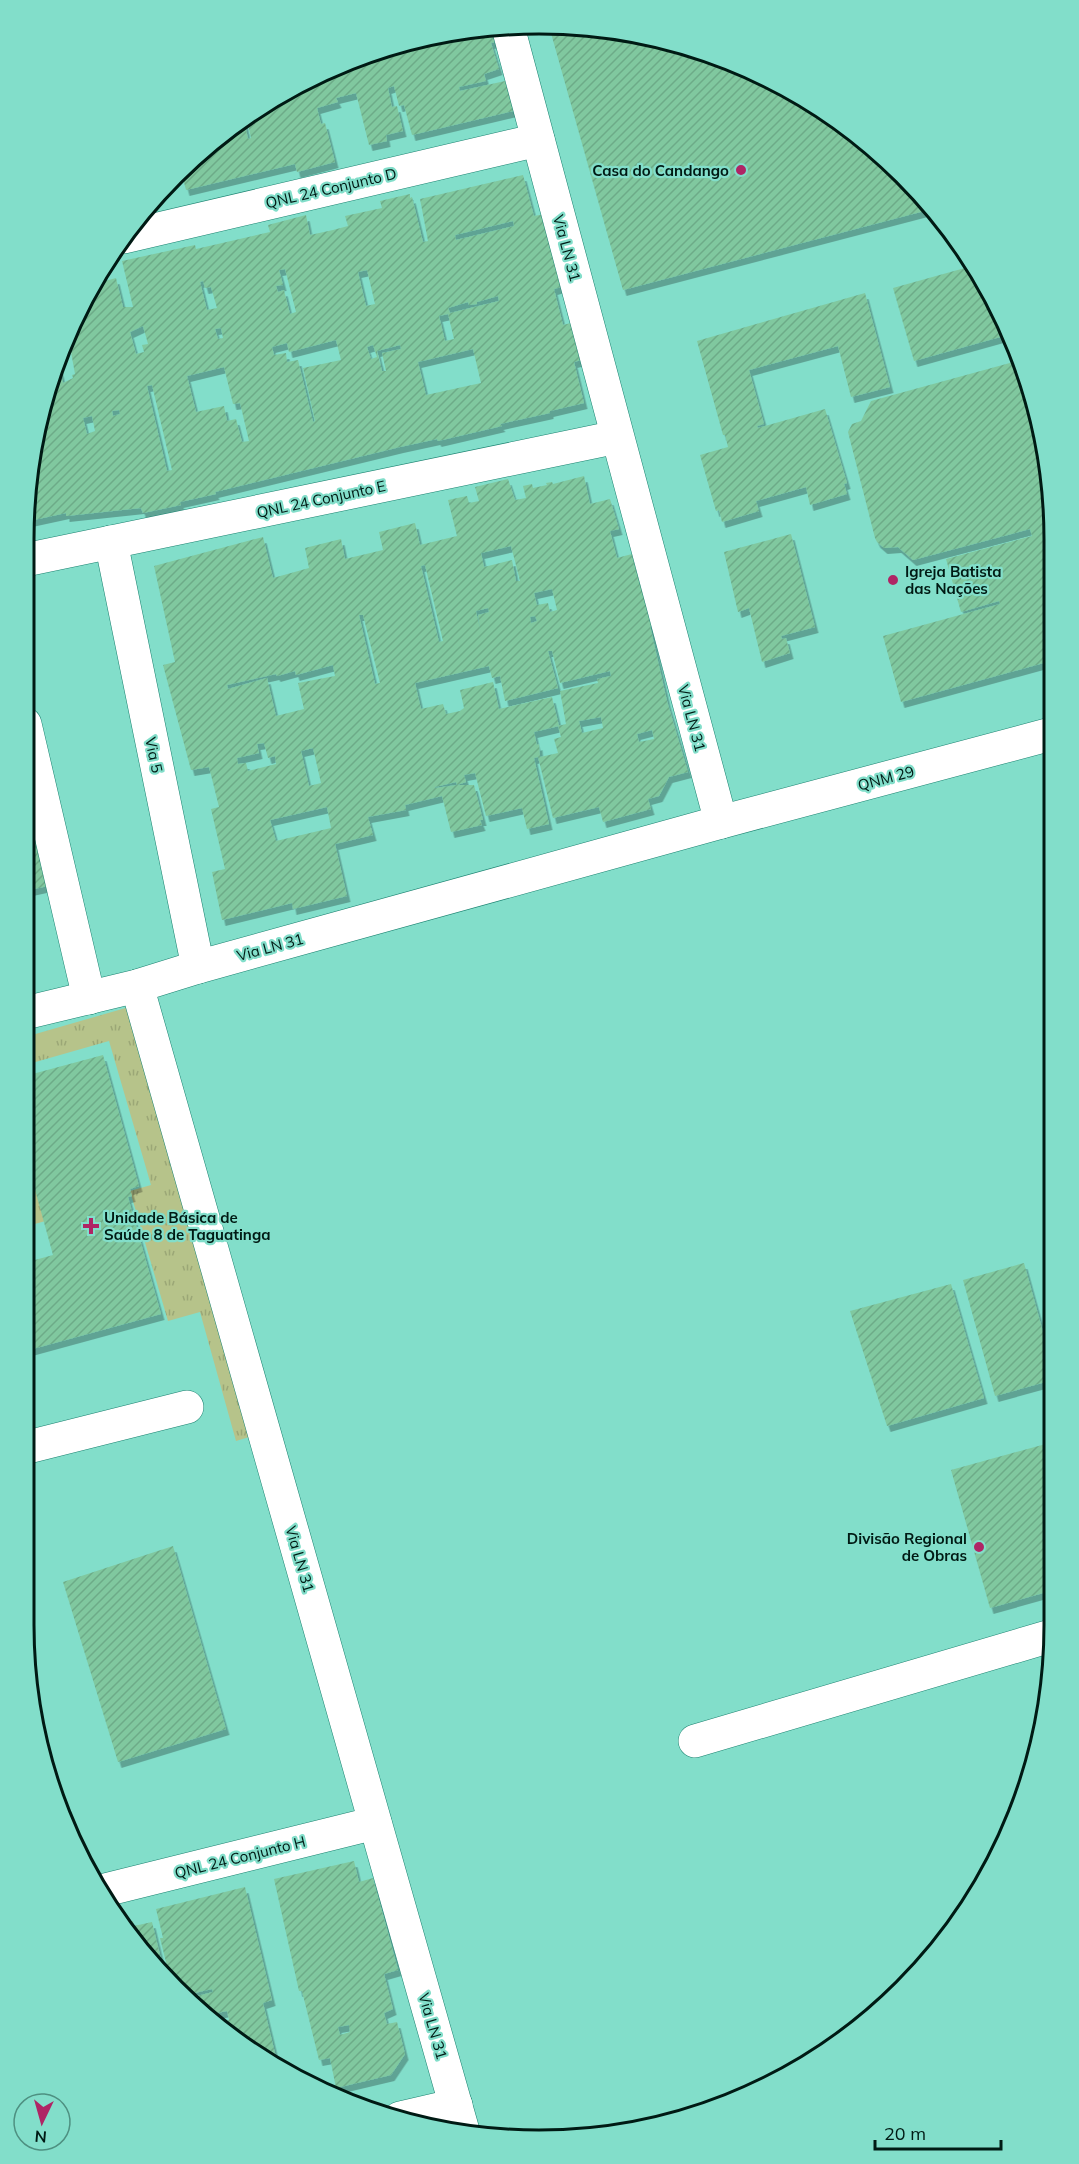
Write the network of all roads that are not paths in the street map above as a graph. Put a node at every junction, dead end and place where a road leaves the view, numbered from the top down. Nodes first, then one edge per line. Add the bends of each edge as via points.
1 (510, 36) edge
2 (538, 140) junction
3 (138, 234) edge
4 (617, 437) junction
5 (111, 542) junction
6 (34, 558) edge
7 (1044, 736) edge
8 (34, 763) edge
9 (721, 822) junction
10 (198, 967) junction
11 (137, 986) junction
12 (89, 998) junction
13 (34, 1010) edge
14 (187, 1407) dead end
15 (34, 1445) edge
16 (1044, 1638) edge
17 (695, 1741) dead end
18 (375, 1823) junction
19 (110, 1889) edge
20 (433, 2118) edge
21 (459, 2118) edge

1 - 2 street, Via LN 31
2 - 3 street, QNL 24 Conjunto D
2 - 4 street, Via LN 31
4 - 5 street, QNL 24 Conjunto E
4 - 9 street, Via LN 31
5 - 6 street, QNL 24 Conjunto E
5 - 10 street, Via 5
7 - 9 street, QNM 29
8 - 12 street
9 - 10 street, Via LN 31
10 - 11 street, Via LN 31
11 - 12 street, Via LN 31
11 - 18 street, Via LN 31
12 - 13 street, Via LN 31
14 - 15 street
16 - 17 street
18 - 19 street, QNL 24 Conjunto H
18 - 21 street, Via LN 31
20 - 21 street

